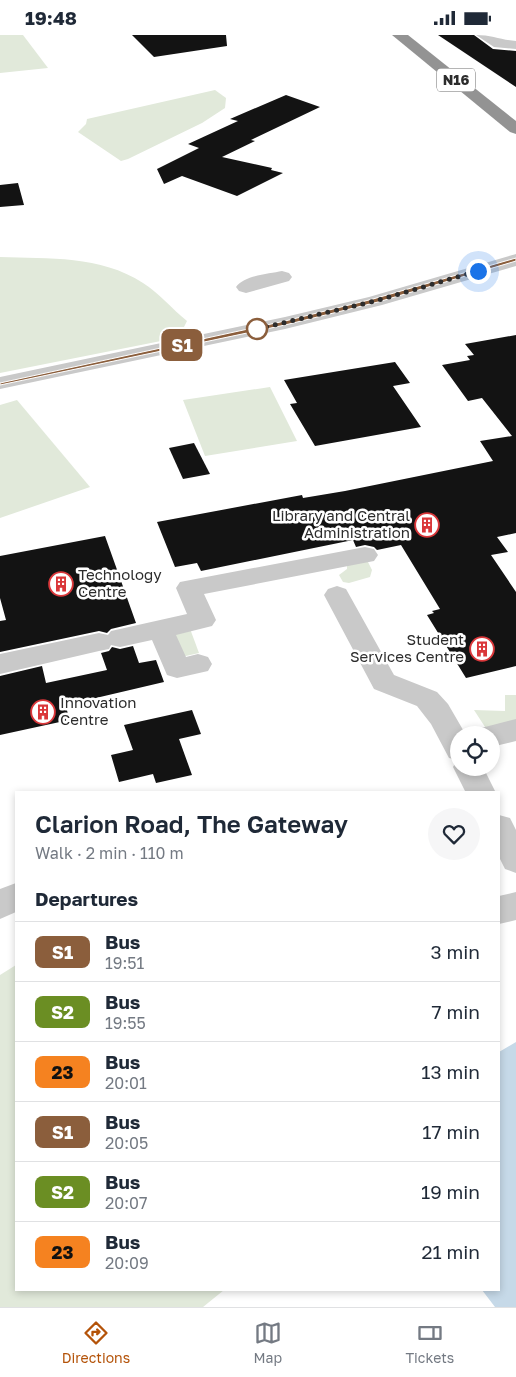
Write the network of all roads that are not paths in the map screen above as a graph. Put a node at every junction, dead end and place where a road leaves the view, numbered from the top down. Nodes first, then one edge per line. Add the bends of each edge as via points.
1 (399, 35) edge
2 (483, 35) edge
3 (516, 45) edge
4 (516, 129) edge
5 (516, 260) edge
6 (282, 277) dead end
7 (246, 287) dead end
8 (0, 383) edge
9 (364, 555) dead end
10 (337, 595) dead end
11 (161, 630) junction
12 (0, 664) edge
13 (192, 665) dead end
14 (516, 731) edge
15 (450, 734) edge
16 (500, 734) edge
17 (472, 776) edge
18 (480, 791) edge
19 (500, 829) edge
20 (516, 860) edge
21 (15, 897) edge
22 (0, 905) edge
23 (516, 906) edge
24 (500, 910) edge

1 - 4 highway, N16
2 - 3 street via 499,45
5 - 8 street via 294,321
6 - 7 street
9 - 11 street via 189,588 203,620
10 - 15 street via 384,682 432,703
11 - 12 street
11 - 13 street
14 - 16 street
17 - 18 street
19 - 20 street
21 - 22 street
23 - 24 street

